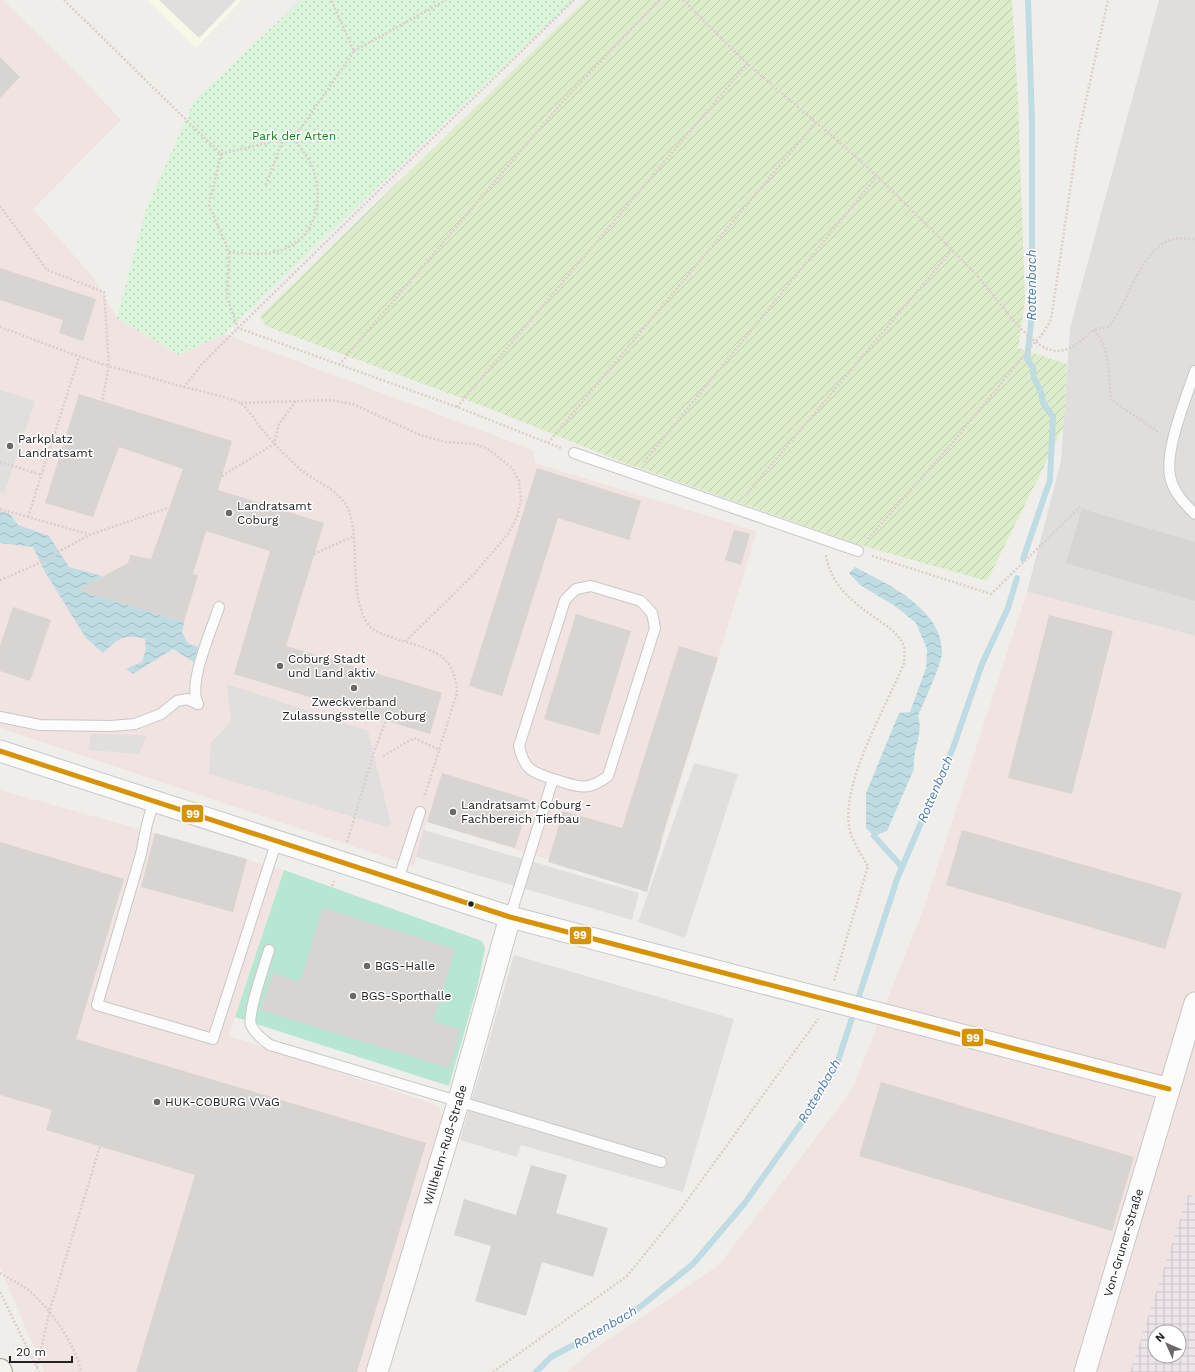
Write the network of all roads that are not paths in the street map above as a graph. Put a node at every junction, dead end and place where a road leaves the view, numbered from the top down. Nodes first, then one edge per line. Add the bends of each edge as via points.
1 (1195, 371) edge
2 (574, 453) road end
3 (1195, 514) edge
4 (858, 551) road end
5 (219, 607) dead end
6 (0, 717) edge
7 (0, 751) edge
8 (553, 779) junction
9 (154, 800) junction
10 (420, 812) road end
11 (277, 840) junction
12 (398, 880) junction
13 (510, 917) junction
14 (269, 950) dead end
15 (1195, 1003) edge
16 (1169, 1089) junction
17 (458, 1103) junction
18 (661, 1162) dead end
19 (377, 1372) edge
20 (1086, 1372) edge

1 - 3 lane via 1173,442 1170,464 1170,476 1182,502
2 - 4 lane
5 - 6 lane via 195,680 194,697 198,704 187,698 177,701 161,714 135,724 111,726 40,725
7 - 9 street
8 - 8 lane via 581,787 596,785 608,776 655,628 652,613 641,601 592,586 576,589 565,600 519,746 522,761 532,772
8 - 13 lane
9 - 11 street
9 - 11 lane via 97,1005 213,1039
10 - 12 lane
11 - 12 street
12 - 13 street
13 - 16 street
13 - 17 street, Willhelm-Ruß-Straße
14 - 17 lane via 251,1013 251,1024 258,1036 270,1045
15 - 16 street, Von-Gruner-Straße
16 - 20 street, Von-Gruner-Straße
17 - 18 lane
17 - 19 street, Willhelm-Ruß-Straße

